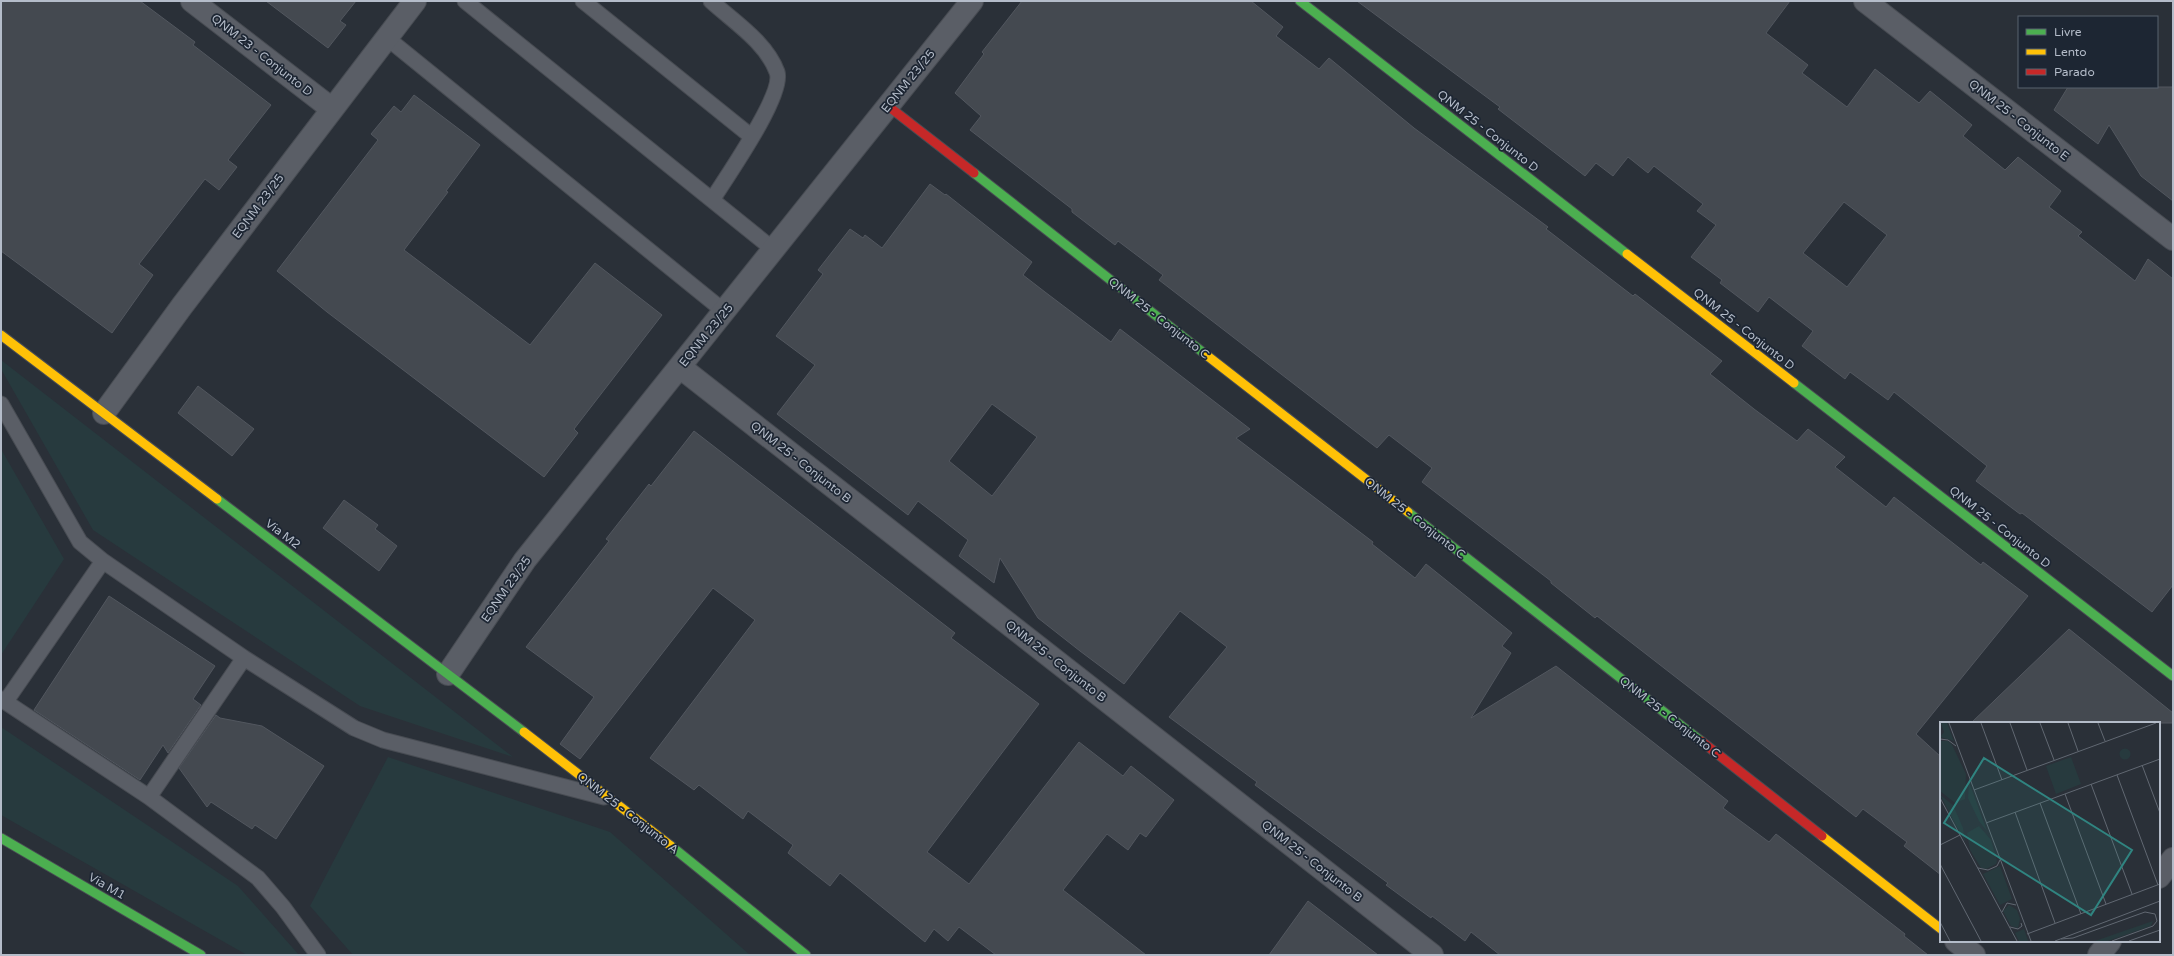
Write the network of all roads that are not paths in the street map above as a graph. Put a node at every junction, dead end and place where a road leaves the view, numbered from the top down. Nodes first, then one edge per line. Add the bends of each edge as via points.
1 (192, 1) edge
2 (415, 1) edge
3 (465, 1) edge
4 (583, 1) edge
5 (711, 1) edge
6 (972, 1) edge
7 (1300, 1) edge
8 (1865, 1) edge
9 (387, 38) junction
10 (888, 106) junction
11 (332, 109) junction
12 (752, 137) junction
13 (712, 200) junction
14 (2173, 239) edge
15 (774, 250) junction
16 (725, 312) junction
17 (1, 335) edge
18 (680, 367) junction
19 (1, 404) edge
20 (104, 413) junction
21 (103, 561) junction
22 (244, 658) junction
23 (448, 674) junction
24 (2173, 676) edge
25 (4, 700) edge
26 (149, 797) junction
27 (611, 798) junction
28 (1, 838) edge
29 (2173, 859) edge
30 (2160, 876) edge
31 (1940, 929) edge
32 (1957, 942) edge
33 (2109, 942) edge
34 (201, 955) edge
35 (318, 955) edge
36 (806, 955) edge
37 (1432, 955) edge
38 (1974, 955) edge
39 (2099, 955) edge

1 - 11 street, QNM 23 - Conjunto D
2 - 9 street, EQNM 23/25
3 - 13 lane
4 - 12 lane
5 - 12 lane via 764,48 778,73 775,94
6 - 10 street, EQNM 23/25
7 - 24 street, QNM 25 - Conjunto D
8 - 14 street, QNM 25 - Conjunto E
9 - 11 street, EQNM 23/25
9 - 16 lane
10 - 15 street, EQNM 23/25
10 - 31 street, QNM 25 - Conjunto C
11 - 20 street, EQNM 23/25
12 - 13 lane
13 - 15 lane
15 - 16 street, EQNM 23/25
16 - 18 street, EQNM 23/25
17 - 20 street, Via M2
18 - 23 street, EQNM 23/25 via 525,560
18 - 37 street, QNM 25 - Conjunto B
19 - 21 lane via 80,542
20 - 23 street, Via M2
21 - 22 lane
21 - 25 lane
22 - 26 lane
22 - 27 lane via 354,728 383,740
23 - 27 street, QNM 25 - Conjunto A
25 - 26 lane
26 - 35 lane via 258,878 283,906
27 - 36 street, QNM 25 - Conjunto A
28 - 34 street, Via M1
29 - 30 street
32 - 38 street
33 - 39 street

